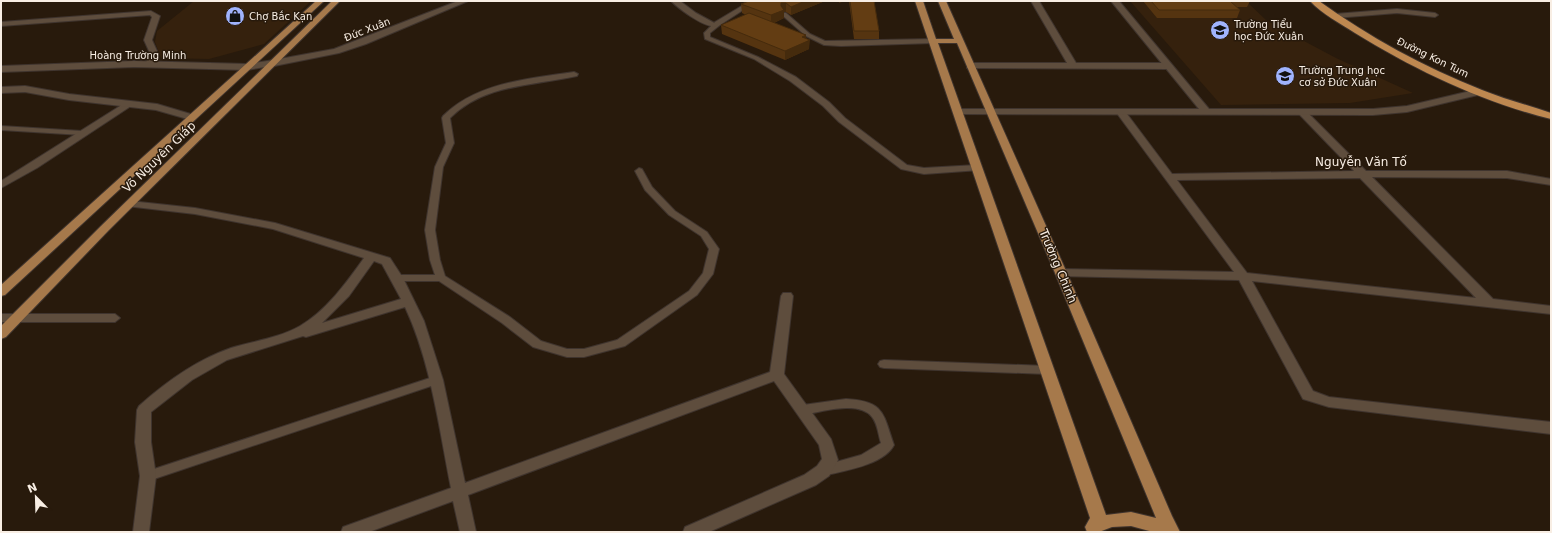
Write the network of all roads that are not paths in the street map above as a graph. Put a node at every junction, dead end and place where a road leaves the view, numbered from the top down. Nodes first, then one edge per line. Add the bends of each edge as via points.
1 (320, 1) edge
2 (336, 1) edge
3 (464, 1) edge
4 (675, 1) edge
5 (754, 1) edge
6 (919, 1) edge
7 (942, 1) edge
8 (1035, 1) edge
9 (1115, 1) edge
10 (1314, 1) edge
11 (784, 14) edge
12 (1435, 14) dead end
13 (1335, 16) junction
14 (1, 24) edge
15 (714, 25) junction
16 (933, 41) junction
17 (959, 41) junction
18 (274, 63) junction
19 (150, 64) junction
20 (970, 66) junction
21 (1073, 66) junction
22 (1169, 66) junction
23 (247, 67) junction
24 (1, 69) edge
25 (574, 74) dead end
26 (1, 90) edge
27 (1479, 92) junction
28 (128, 104) junction
29 (958, 112) junction
30 (990, 112) junction
31 (1121, 112) junction
32 (1302, 112) junction
33 (1208, 113) junction
34 (1551, 116) edge
35 (191, 117) junction
36 (1, 128) edge
37 (82, 133) junction
38 (977, 168) junction
39 (640, 171) dead end
40 (1362, 174) junction
41 (1170, 177) junction
42 (1551, 182) edge
43 (1, 185) edge
44 (130, 204) junction
45 (371, 256) junction
46 (1061, 273) junction
47 (1243, 276) junction
48 (398, 278) junction
49 (441, 278) junction
50 (1, 292) edge
51 (787, 296) dead end
52 (409, 301) junction
53 (1489, 303) junction
54 (1551, 310) edge
55 (1, 318) edge
56 (17, 318) junction
57 (115, 318) dead end
58 (1, 334) edge
59 (282, 339) junction
60 (884, 364) dead end
61 (1047, 370) junction
62 (777, 375) junction
63 (436, 380) junction
64 (803, 410) junction
65 (1551, 428) edge
66 (823, 471) junction
67 (148, 476) junction
68 (460, 491) junction
69 (1091, 530) edge
70 (141, 532) edge
71 (349, 532) edge
72 (468, 532) edge
73 (691, 532) edge
74 (1167, 532) edge
75 (1172, 532) edge

1 - 23 main road, Võ Nguyên Giáp
2 - 18 main road, Võ Nguyên Giáp
3 - 18 street, Đức Xuân via 336,52
4 - 15 street via 693,15
5 - 15 lane
6 - 16 main road
7 - 17 main road, Trường Chinh
8 - 21 street
9 - 22 street
10 - 13 highway, Đường Kon Tum
11 - 16 lane via 808,35 824,42 841,44
12 - 13 lane via 1397,11
13 - 27 highway, Đường Kon Tum via 1385,46
14 - 19 street via 151,13 156,16 148,40 153,51
15 - 38 lane via 706,33 707,38 756,58 793,79 904,167 924,171
16 - 17 main road
16 - 29 main road
17 - 20 main road, Trường Chinh
18 - 23 street, Hoàng Trường Minh
18 - 44 main road, Võ Nguyên Giáp
19 - 23 street, Hoàng Trường Minh
19 - 24 street, Hoàng Trường Minh
20 - 21 street
20 - 30 main road, Trường Chinh
21 - 22 street
22 - 33 street
23 - 35 main road, Võ Nguyên Giáp
25 - 49 lane via 474,95 452,109 446,118 450,142 439,167 430,230
26 - 28 street via 25,89
27 - 32 street via 1407,109
27 - 34 highway, Đường Kon Tum
28 - 35 street via 171,110
28 - 37 street
29 - 30 street
29 - 38 main road
30 - 31 street
30 - 46 main road, Trường Chinh
31 - 33 street
31 - 41 street
32 - 33 street
32 - 40 street
35 - 50 main road, Võ Nguyên Giáp
36 - 37 lane
37 - 43 street
38 - 61 main road
39 - 49 lane via 648,188 672,213 704,234 714,249 708,274 693,293 621,344 584,353 567,353 537,344 506,320
40 - 41 street, Nguyễn Văn Tố
40 - 42 street, Nguyễn Văn Tố via 1506,175
40 - 53 street
41 - 47 street
44 - 45 street via 234,217 275,226
44 - 56 main road, Võ Nguyên Giáp
45 - 48 street via 386,261
45 - 59 street via 344,295 311,325
46 - 47 street
46 - 75 main road, Trường Chinh
47 - 53 street
47 - 65 street via 1308,396 1329,402
48 - 49 lane
48 - 52 street
51 - 62 street
52 - 59 street
52 - 63 street via 418,321
53 - 54 street
55 - 56 lane
56 - 57 lane
56 - 58 main road, Võ Nguyên Giáp
59 - 67 street via 235,352 205,364 170,387 144,410 143,442
60 - 61 lane
61 - 69 main road via 1099,519
62 - 64 street
62 - 68 street
63 - 67 lane
63 - 68 street
64 - 66 street via 826,443 830,460
64 - 66 lane via 857,402 873,409 881,420 888,445 879,453 864,460
66 - 73 street via 810,480
67 - 70 street
68 - 71 street
68 - 72 street
69 - 74 main road via 1113,519 1125,518 1145,522

